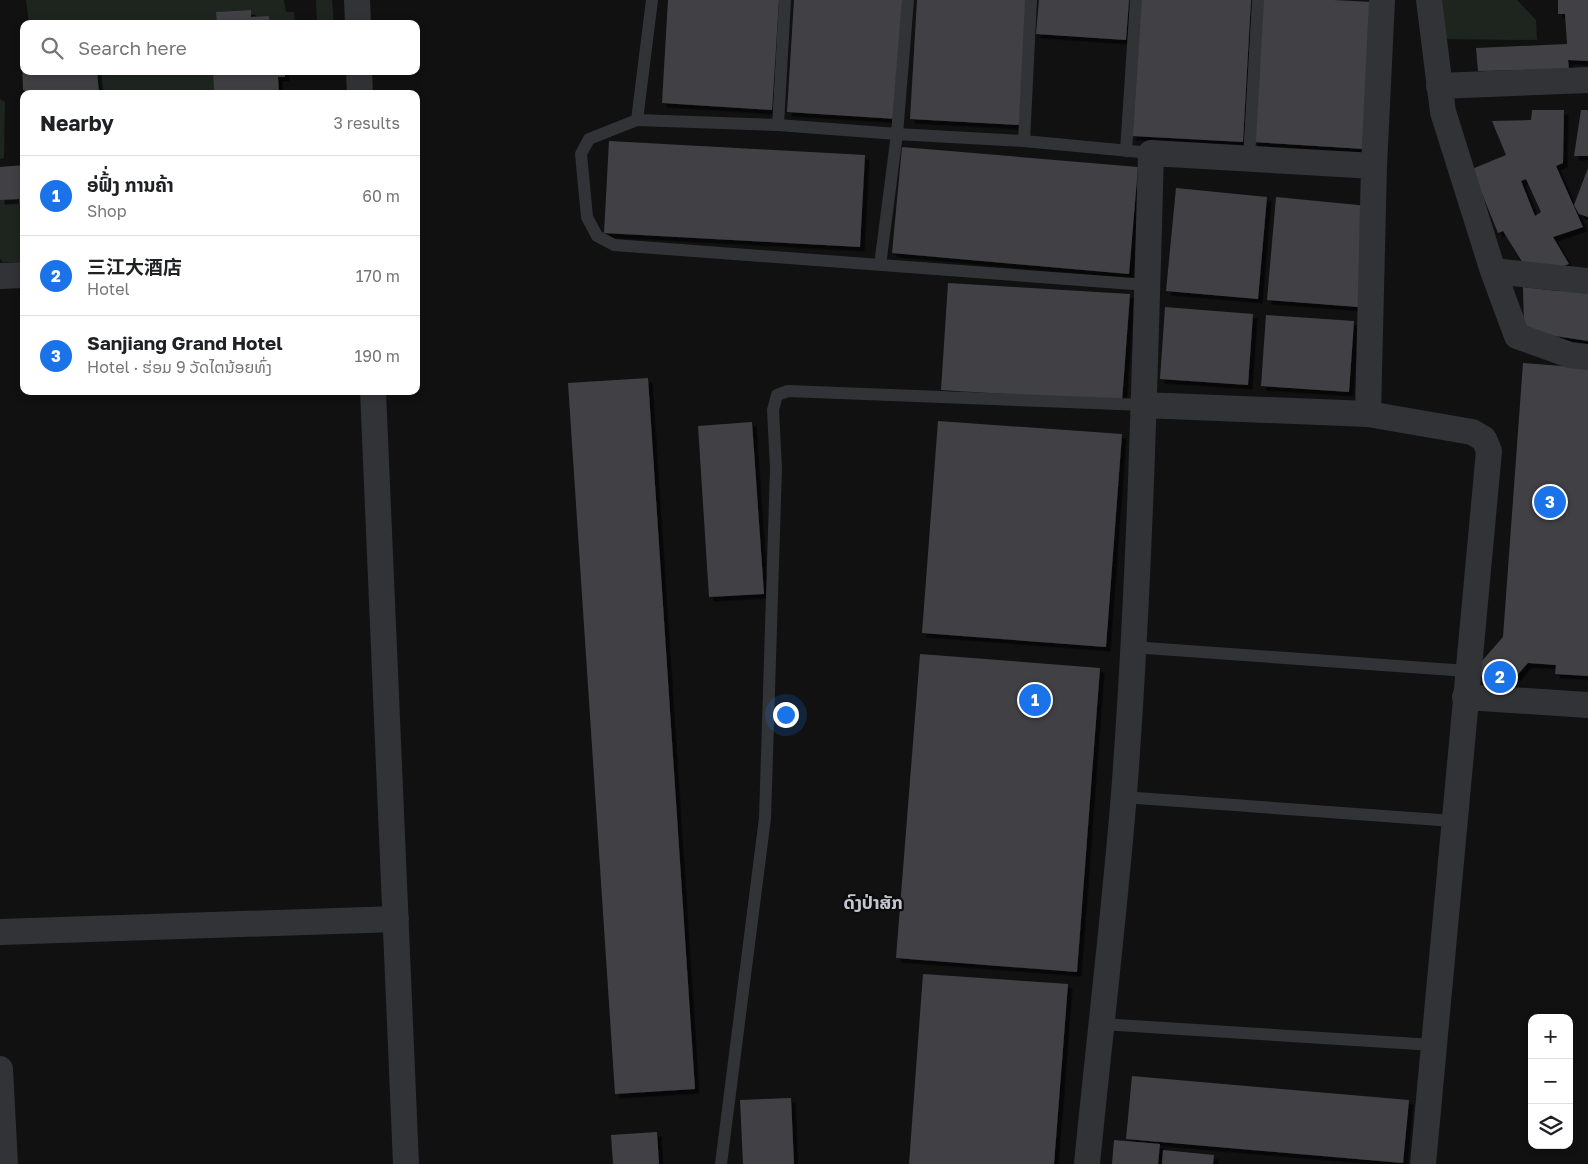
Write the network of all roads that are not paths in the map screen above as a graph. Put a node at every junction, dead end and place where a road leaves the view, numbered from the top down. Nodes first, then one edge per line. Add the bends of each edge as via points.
1 (357, 0) edge
2 (652, 0) edge
3 (786, 0) edge
4 (908, 0) edge
5 (1031, 0) edge
6 (1136, 0) edge
7 (1258, 0) edge
8 (1382, 0) edge
9 (1428, 0) edge
10 (358, 20) edge
11 (360, 75) edge
12 (1588, 80) edge
13 (1439, 86) junction
14 (360, 90) edge
15 (637, 120) junction
16 (778, 125) junction
17 (897, 134) junction
18 (1024, 141) junction
19 (1138, 152) junction
20 (1249, 158) junction
21 (1374, 166) junction
22 (880, 265) junction
23 (1493, 271) junction
24 (0, 276) edge
25 (20, 276) edge
26 (1588, 281) edge
27 (1147, 284) junction
28 (1588, 357) edge
29 (373, 395) edge
30 (1144, 405) junction
31 (1368, 414) junction
32 (1132, 646) junction
33 (1467, 671) junction
34 (1465, 697) junction
35 (1588, 705) edge
36 (1123, 797) junction
37 (1453, 821) junction
38 (396, 919) junction
39 (0, 932) edge
40 (1101, 1024) junction
41 (1434, 1045) junction
42 (0, 1069) edge
43 (5, 1164) edge
44 (406, 1164) edge
45 (721, 1164) edge
46 (1087, 1164) edge
47 (1423, 1164) edge

1 - 10 street
2 - 15 lane
3 - 16 lane
4 - 17 lane
5 - 18 lane
6 - 19 lane
7 - 20 lane
8 - 21 street
9 - 13 street
11 - 14 street
12 - 13 street
13 - 23 street via 1443,112
15 - 16 lane
15 - 22 lane via 589,139 581,154 588,217 597,236 614,245
16 - 17 lane
17 - 18 lane
17 - 22 lane
18 - 19 lane
19 - 20 street
19 - 27 street
20 - 21 street
21 - 31 street
22 - 27 lane
23 - 26 street
23 - 28 street via 1516,336 1570,355
24 - 25 street
27 - 30 street
29 - 38 street
30 - 31 street
30 - 32 street
30 - 45 lane via 788,391 776,395 773,410 776,468 765,818
31 - 33 street via 1472,432 1484,440 1489,451
32 - 33 lane
32 - 36 street
33 - 34 street
34 - 35 street
34 - 37 street
36 - 37 lane
36 - 40 street
37 - 41 street
38 - 39 street
38 - 44 street
40 - 41 lane
40 - 46 street
41 - 47 street
42 - 43 street

